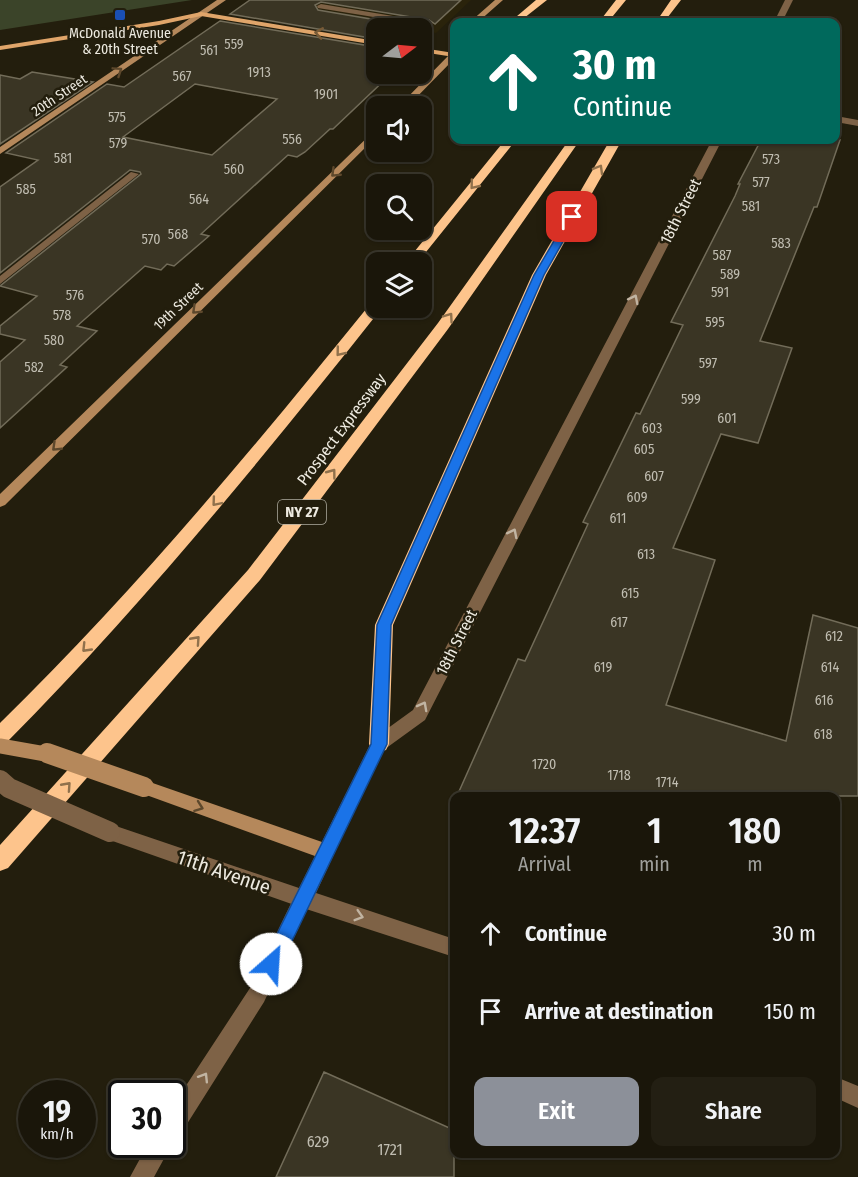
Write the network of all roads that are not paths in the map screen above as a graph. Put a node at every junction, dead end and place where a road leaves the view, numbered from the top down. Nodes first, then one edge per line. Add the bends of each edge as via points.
1 (222, 0) edge
2 (499, 0) edge
3 (542, 0) edge
4 (621, 0) edge
5 (676, 0) edge
6 (789, 0) edge
7 (321, 6) dead end
8 (201, 14) junction
9 (393, 18) edge
10 (479, 18) edge
11 (519, 18) edge
12 (606, 18) edge
13 (663, 18) edge
14 (779, 18) edge
15 (366, 41) edge
16 (0, 48) edge
17 (432, 52) edge
18 (450, 54) edge
19 (450, 59) edge
20 (413, 96) edge
21 (840, 120) edge
22 (858, 123) edge
23 (366, 142) edge
24 (507, 144) edge
25 (571, 144) edge
26 (614, 144) edge
27 (715, 144) edge
28 (0, 151) edge
29 (134, 174) dead end
30 (420, 252) edge
31 (0, 281) edge
32 (366, 318) edge
33 (0, 502) edge
34 (0, 736) edge
35 (379, 744) junction
36 (0, 746) edge
37 (0, 780) edge
38 (326, 852) junction
39 (0, 861) edge
40 (303, 899) junction
41 (450, 947) edge
42 (840, 1089) edge
43 (858, 1096) edge
44 (186, 1105) edge
45 (153, 1158) edge
46 (141, 1177) edge

1 - 8 main road, 20th Street
2 - 10 main road
3 - 11 highway
4 - 12 highway
5 - 13 highway
6 - 14 street
7 - 9 street
15 -> 8 main road
8 - 16 main road
28 -> 8 main road, 20th Street
17 - 18 main road
19 - 20 main road
21 - 22 street
23 -> 33 main road, 19th Street
24 -> 30 highway
39 -> 25 highway, Prospect Expressway / NY 27 via 255,575 443,326
35 -> 26 highway via 384,625 539,275
35 -> 27 street, 18th Street via 418,715
29 - 31 street
32 -> 34 highway via 145,586
35 - 38 main road, 18th Street
36 -> 38 main road, bridge via 46,753
37 - 40 street, 11th Avenue, bridge via 9,788 110,832
38 - 40 street, 18th Street
40 -> 41 street, 11th Avenue
44 -> 40 street, 18th Street via 257,995
42 - 43 street
45 - 46 street

